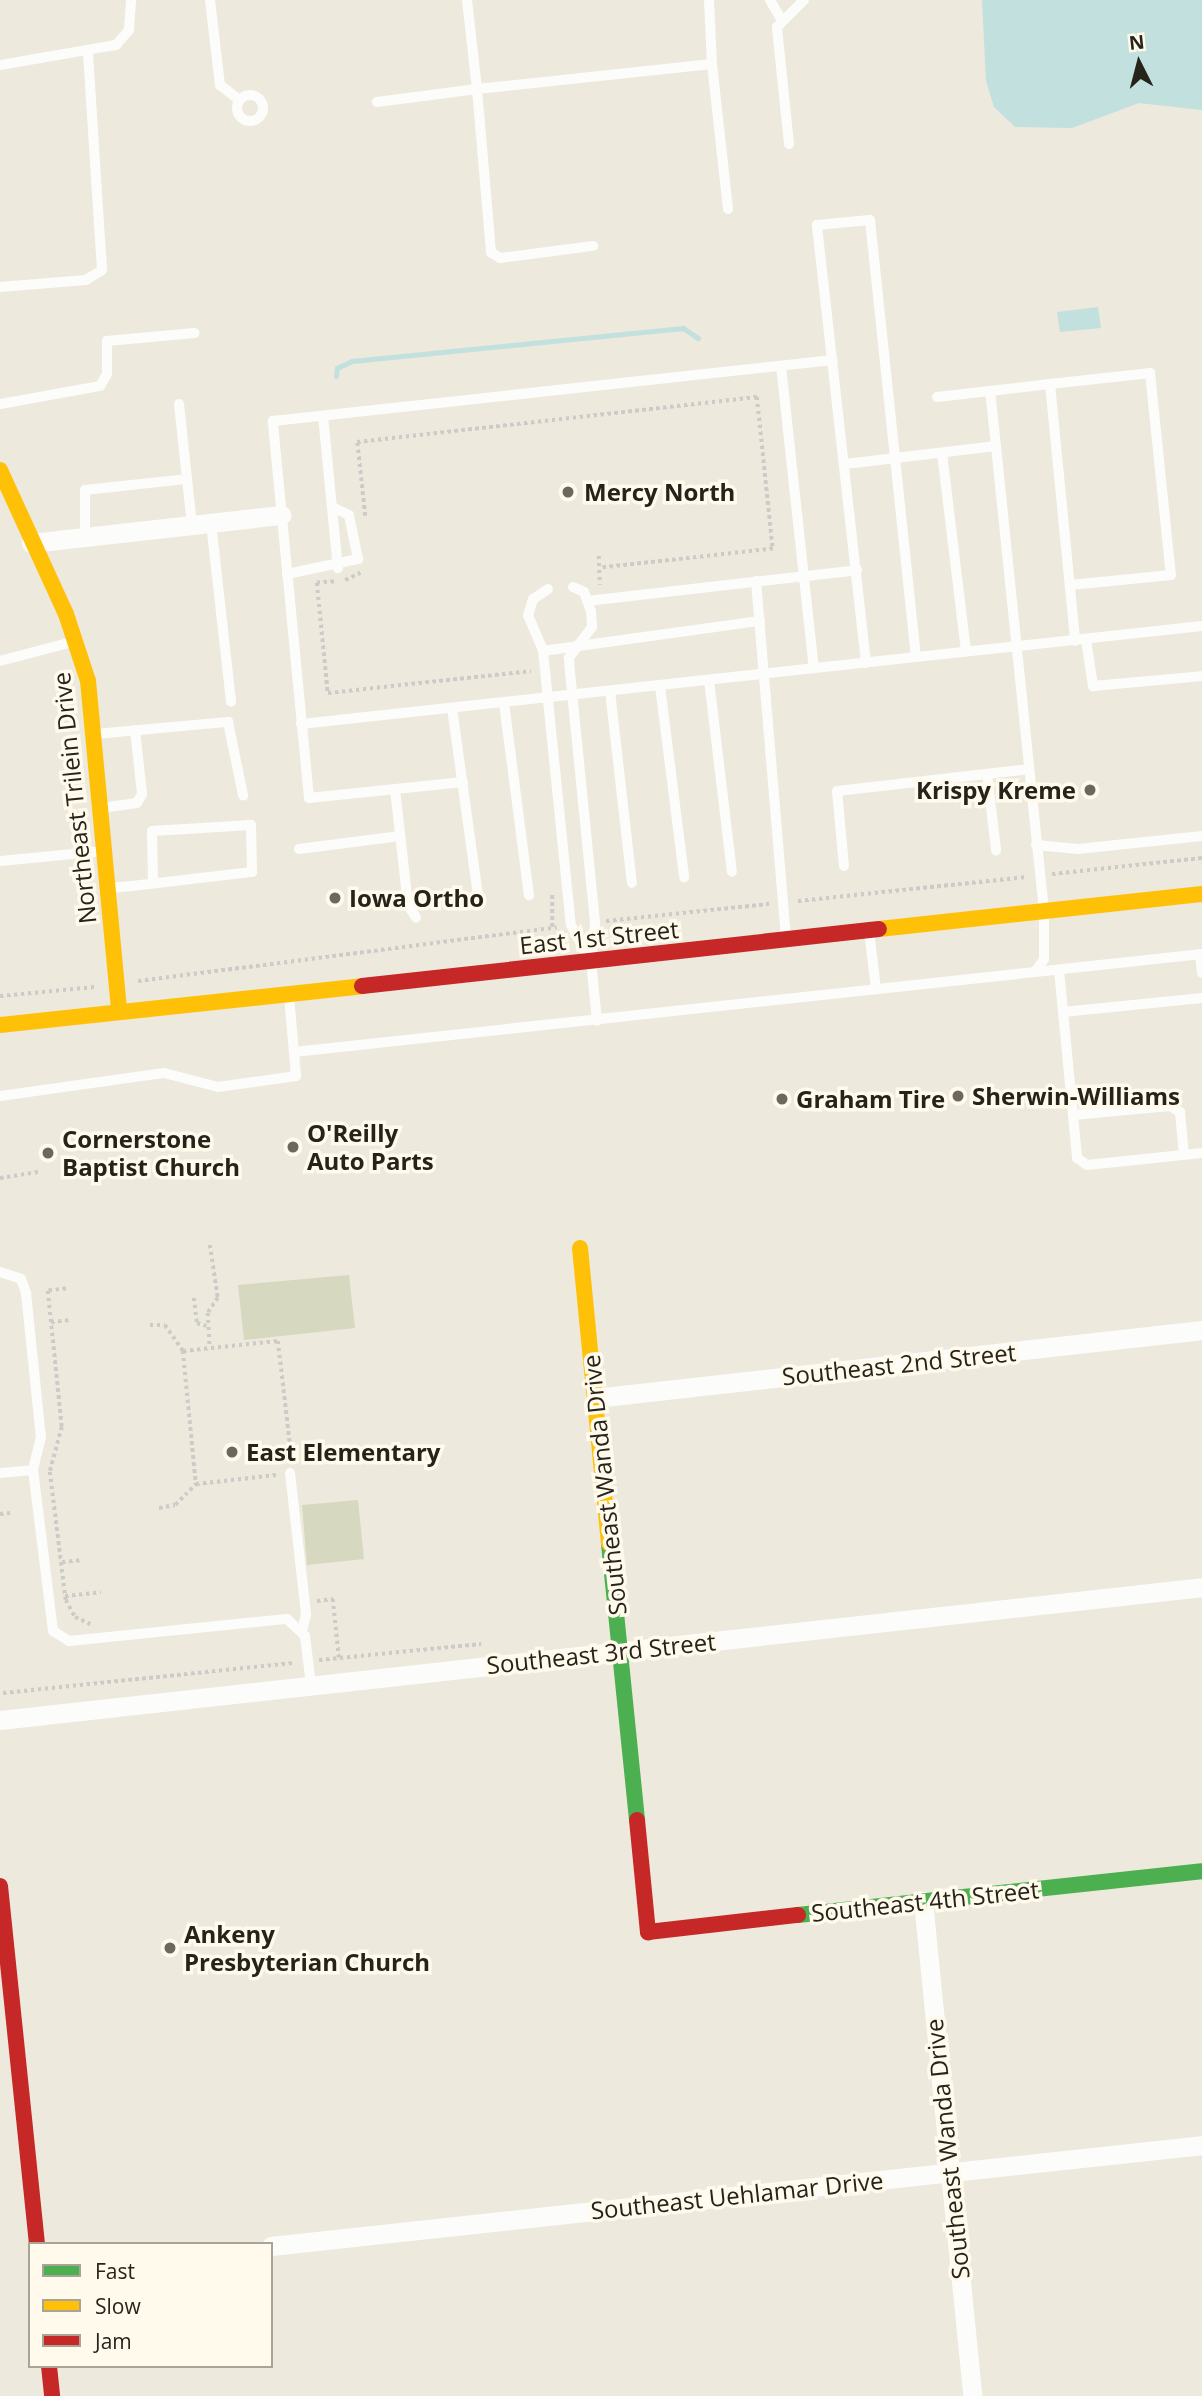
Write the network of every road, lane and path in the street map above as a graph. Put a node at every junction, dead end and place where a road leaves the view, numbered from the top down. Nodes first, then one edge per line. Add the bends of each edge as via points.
1 (131, 0) edge
2 (210, 0) edge
3 (467, 0) edge
4 (709, 0) edge
5 (771, 0) edge
6 (804, 0) edge
7 (780, 17) junction
8 (88, 54) junction
9 (712, 64) junction
10 (0, 65) edge
11 (477, 89) junction
12 (239, 100) dead end
13 (377, 102) dead end
14 (789, 144) dead end
15 (728, 209) dead end
16 (593, 246) dead end
17 (0, 288) edge
18 (195, 333) dead end
19 (833, 360) junction
20 (781, 366) junction
21 (1050, 384) junction
22 (990, 391) junction
23 (937, 397) dead end
24 (0, 404) edge
25 (178, 404) dead end
26 (323, 416) junction
27 (996, 446) junction
28 (942, 453) junction
29 (895, 458) junction
30 (845, 464) junction
31 (0, 470) edge
32 (187, 479) junction
33 (332, 507) junction
34 (281, 515) junction
35 (202, 524) junction
36 (366, 524) dead end
37 (85, 537) junction
38 (31, 543) junction
39 (599, 556) dead end
40 (367, 565) dead end
41 (338, 568) junction
42 (601, 568) junction
43 (857, 570) junction
44 (287, 574) junction
45 (805, 575) junction
46 (588, 581) dead end
47 (756, 581) junction
48 (1070, 585) junction
49 (573, 587) dead end
50 (548, 589) dead end
51 (587, 601) junction
52 (760, 621) junction
53 (1202, 626) edge
54 (76, 641) junction
55 (1081, 641) junction
56 (1019, 646) junction
57 (576, 648) junction
58 (543, 651) junction
59 (966, 652) junction
60 (916, 657) junction
61 (0, 661) edge
62 (866, 663) junction
63 (814, 668) junction
64 (535, 670) dead end
65 (763, 674) junction
66 (1202, 676) edge
67 (709, 680) junction
68 (660, 685) junction
69 (610, 691) junction
70 (571, 695) junction
71 (548, 698) junction
72 (231, 702) dead end
73 (503, 703) junction
74 (453, 708) junction
75 (301, 724) junction
76 (135, 730) junction
77 (94, 734) junction
78 (1029, 769) junction
79 (987, 774) junction
80 (463, 782) junction
81 (395, 789) junction
82 (243, 795) dead end
83 (101, 808) junction
84 (400, 835) junction
85 (1202, 836) edge
86 (1036, 845) junction
87 (299, 849) dead end
88 (996, 850) dead end
89 (105, 851) junction
90 (0, 861) edge
91 (844, 866) dead end
92 (732, 872) dead end
93 (684, 877) dead end
94 (632, 883) dead end
95 (153, 884) junction
96 (108, 888) junction
97 (1202, 894) edge
98 (529, 895) dead end
99 (479, 902) dead end
100 (1044, 911) junction
101 (415, 918) dead end
102 (869, 930) junction
103 (786, 939) junction
104 (1201, 954) edge
105 (591, 961) junction
106 (1059, 970) junction
107 (1035, 972) junction
108 (1202, 973) edge
109 (876, 989) junction
110 (288, 994) junction
111 (1202, 998) edge
112 (119, 1012) junction
113 (1063, 1012) junction
114 (597, 1021) junction
115 (0, 1025) edge
116 (294, 1052) junction
117 (0, 1096) edge
118 (1073, 1115) junction
119 (1202, 1153) edge
120 (1184, 1155) junction
121 (39, 1172) dead end
122 (0, 1178) edge
123 (210, 1245) dead end
124 (580, 1248) dead end
125 (0, 1272) edge
126 (66, 1289) dead end
127 (194, 1298) dead end
128 (69, 1320) dead end
129 (51, 1322) junction
130 (150, 1325) dead end
131 (208, 1326) junction
132 (1202, 1330) edge
133 (210, 1348) junction
134 (183, 1351) junction
135 (595, 1398) junction
136 (33, 1470) junction
137 (0, 1473) edge
138 (290, 1473) junction
139 (196, 1484) junction
140 (159, 1508) dead end
141 (10, 1513) dead end
142 (0, 1514) edge
143 (82, 1560) dead end
144 (62, 1562) junction
145 (1202, 1587) edge
146 (101, 1591) dead end
147 (65, 1595) junction
148 (305, 1602) junction
149 (100, 1624) dead end
150 (302, 1631) junction
151 (481, 1644) dead end
152 (621, 1651) junction
153 (340, 1658) junction
154 (308, 1661) junction
155 (311, 1685) junction
156 (3, 1693) dead end
157 (0, 1720) edge
158 (1202, 1871) edge
159 (0, 1886) edge
160 (923, 1901) junction
161 (648, 1932) joint
162 (6, 2007) edge
163 (1202, 2145) edge
164 (949, 2172) junction
165 (37, 2242) edge
166 (273, 2246) edge
167 (49, 2368) edge
168 (52, 2396) edge
169 (972, 2396) edge

1 - 8 lane via 129,30 116,45
2 - 12 lane via 220,85
3 - 11 lane
4 - 9 lane
5 - 7 lane
6 - 7 lane
7 - 14 lane
8 - 10 lane
8 - 17 lane via 102,270 86,280
9 - 11 lane
9 - 15 lane
11 - 13 lane
11 - 16 lane via 491,252 500,258
18 - 24 lane via 107,341 107,374 100,386
19 - 20 lane
19 - 29 lane via 817,225 870,220
19 - 30 lane
20 - 26 lane
20 - 45 lane
21 - 22 lane
21 - 48 lane
21 - 48 lane via 1150,373 1171,575
22 - 23 lane
22 - 27 lane
25 - 32 lane
26 - 33 lane
26 - 34 lane via 272,421
27 - 28 lane
27 - 56 lane
28 - 29 lane
28 - 59 lane
29 - 30 lane
29 - 60 lane
30 - 43 lane
31 - 38 street, Northeast Trilein Drive
32 - 35 lane
32 - 37 lane via 85,490
33 - 41 lane
33 - 41 lane via 349,516 358,549 352,565
34 - 35 street
34 - 44 lane
35 - 37 street
35 - 72 lane
36 - 42 path via 357,442 757,397 773,549
37 - 38 street
38 - 54 street, Northeast Trilein Drive
39 - 42 path
40 - 64 path via 352,578 317,583 328,694
41 - 44 lane
42 - 46 path via 603,585
43 - 45 lane
43 - 62 lane
44 - 75 lane
45 - 47 lane
45 - 63 lane
47 - 51 lane
47 - 52 lane
48 - 55 lane
49 - 51 lane
50 - 58 lane via 533,599 528,615
51 - 57 lane via 592,627
52 - 57 lane
52 - 65 lane
53 - 55 lane
54 - 61 lane
54 - 77 street, Northeast Trilein Drive
55 - 56 lane
55 - 66 lane via 1093,686
56 - 59 lane
56 - 78 lane
57 - 58 lane
57 - 70 lane via 569,658
58 - 71 lane
59 - 60 lane
60 - 62 lane
62 - 63 lane
63 - 65 lane
65 - 67 lane
65 - 103 lane
67 - 68 lane
67 - 92 lane
68 - 69 lane
68 - 93 lane
69 - 70 lane
69 - 94 lane
70 - 71 lane
70 - 105 lane via 595,923
71 - 73 lane
71 - 105 lane via 571,925
73 - 74 lane
73 - 98 lane
74 - 75 lane
74 - 80 lane
75 - 81 lane via 309,798
76 - 77 lane
76 - 82 lane via 228,722
76 - 83 lane via 142,794 137,803
77 - 83 street, Northeast Trilein Drive
78 - 79 lane
78 - 86 lane
79 - 88 lane
79 - 91 lane via 837,791
80 - 81 lane
80 - 99 lane
81 - 84 lane
83 - 89 street, Northeast Trilein Drive
84 - 87 lane
84 - 101 lane
85 - 86 lane via 1078,849
86 - 100 lane
89 - 90 lane
89 - 96 street, Northeast Trilein Drive
95 - 95 lane via 252,872 251,825 152,831
95 - 96 lane
96 - 112 street, Northeast Trilein Drive
97 - 100 street, East 1st Street
100 - 102 street, East 1st Street
100 - 107 lane via 1045,959
102 - 103 street, East 1st Street
102 - 109 lane
103 - 105 street, East 1st Street
104 - 106 lane
104 - 108 lane
105 - 110 street, East 1st Street
105 - 114 lane
106 - 107 lane
106 - 113 lane
107 - 109 lane
109 - 114 lane
110 - 112 street, East 1st Street
110 - 116 lane
111 - 113 lane
112 - 115 street, East 1st Street
113 - 118 lane
114 - 116 lane
116 - 117 lane via 296,1076 218,1087 164,1073
118 - 120 lane via 1170,1106 1180,1112
118 - 120 lane via 1077,1158 1087,1165
119 - 120 lane
121 - 122 path
123 - 131 path via 218,1298
124 - 135 street, Southeast Wanda Drive
125 - 136 lane via 16,1277 25,1288 41,1437
126 - 129 path via 48,1291
127 - 131 path via 197,1323
128 - 129 path
129 - 144 path via 62,1426 50,1472
130 - 134 path via 165,1325
131 - 133 path
132 - 135 street, Southeast 2nd Street
133 - 134 path
133 - 138 path via 278,1341
134 - 139 path
135 - 152 street, Southeast Wanda Drive
136 - 137 lane
136 - 150 lane via 50,1625 64,1639 281,1619
138 - 139 path
138 - 148 lane
139 - 140 path via 175,1506
141 - 142 path
143 - 144 path
144 - 147 path
145 - 152 street, Southeast 3rd Street
146 - 147 path
147 - 149 path via 75,1617
148 - 150 lane
148 - 153 path via 333,1599
150 - 154 lane
151 - 153 path
152 - 155 street, Southeast 3rd Street
152 - 161 street, Southeast Wanda Drive
153 - 154 path
154 - 155 lane
154 - 156 path
155 - 157 street, Southeast 3rd Street
158 - 160 street, Southeast 4th Street
159 - 162 street
160 - 161 street, Southeast 4th Street
160 - 164 street, Southeast Wanda Drive
162 - 165 street
163 - 164 street, Southeast Uehlamar Drive
164 - 166 street, Southeast Uehlamar Drive
164 - 169 street, Southeast Wanda Drive
167 - 168 street

